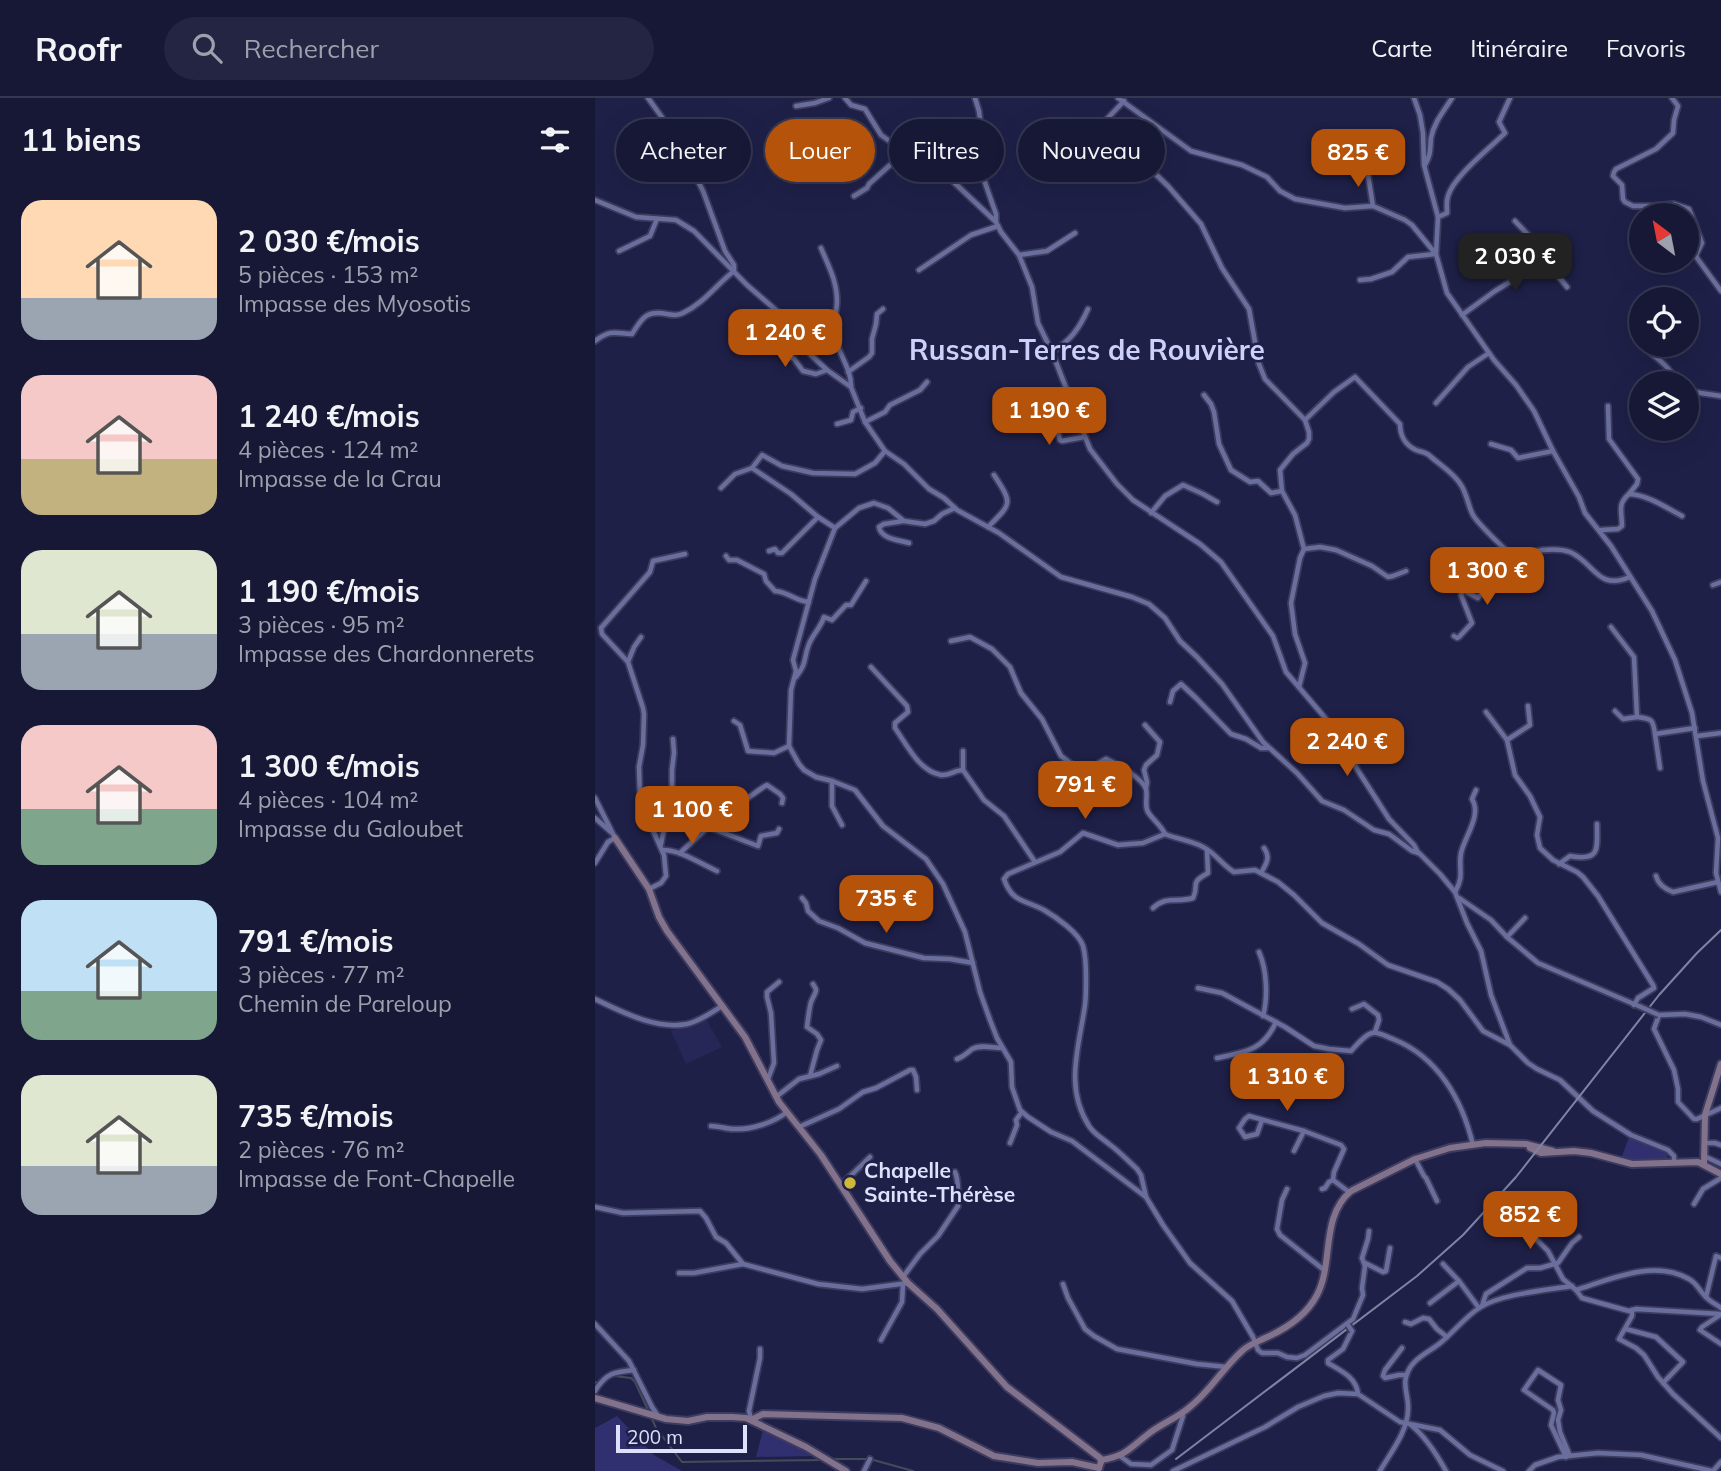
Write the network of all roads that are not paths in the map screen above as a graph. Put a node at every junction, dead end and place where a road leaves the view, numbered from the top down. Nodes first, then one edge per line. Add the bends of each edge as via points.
1 (647, 98) edge
2 (829, 98) edge
3 (845, 98) edge
4 (975, 98) edge
5 (1414, 98) edge
6 (1452, 98) edge
7 (1510, 98) edge
8 (1672, 98) edge
9 (1121, 99) edge
10 (796, 107) dead end
11 (1106, 119) edge
12 (889, 141) edge
13 (1424, 165) junction
14 (889, 166) edge
15 (1367, 169) dead end
16 (953, 182) edge
17 (1164, 182) edge
18 (854, 196) dead end
19 (595, 200) edge
20 (1374, 206) junction
21 (1438, 217) junction
22 (657, 219) junction
23 (1515, 221) dead end
24 (997, 224) junction
25 (1075, 233) dead end
26 (821, 248) dead end
27 (619, 251) dead end
28 (1436, 254) junction
29 (1019, 255) junction
30 (726, 258) junction
31 (1545, 260) junction
32 (919, 270) dead end
33 (734, 271) junction
34 (1360, 280) dead end
35 (1567, 287) dead end
36 (1721, 291) edge
37 (883, 309) dead end
38 (1088, 309) dead end
39 (1462, 315) junction
40 (742, 334) dead end
41 (595, 341) edge
42 (1052, 352) junction
43 (1489, 353) junction
44 (1656, 357) edge
45 (827, 370) junction
46 (1671, 371) edge
47 (848, 372) junction
48 (927, 382) dead end
49 (851, 387) junction
50 (1699, 393) edge
51 (1204, 395) dead end
52 (1721, 396) edge
53 (1436, 403) dead end
54 (1040, 405) dead end
55 (1608, 406) dead end
56 (860, 408) junction
57 (1305, 419) junction
58 (865, 422) junction
59 (837, 424) dead end
60 (1084, 437) junction
61 (1491, 444) dead end
62 (885, 451) junction
63 (1553, 451) junction
64 (752, 468) junction
65 (994, 475) dead end
66 (721, 488) dead end
67 (1282, 491) junction
68 (1628, 495) junction
69 (1217, 502) dead end
70 (955, 508) junction
71 (1151, 513) junction
72 (1682, 516) dead end
73 (818, 517) junction
74 (904, 521) junction
75 (988, 527) junction
76 (835, 528) junction
77 (1600, 530) junction
78 (909, 543) dead end
79 (1304, 549) junction
80 (769, 551) dead end
81 (1533, 552) junction
82 (685, 554) dead end
83 (726, 556) dead end
84 (1406, 570) dead end
85 (1630, 577) junction
86 (866, 581) dead end
87 (1721, 582) edge
88 (1713, 585) dead end
89 (810, 602) junction
90 (1611, 627) dead end
91 (1454, 636) dead end
92 (641, 637) dead end
93 (951, 641) dead end
94 (628, 662) junction
95 (871, 667) dead end
96 (793, 681) junction
97 (1299, 688) junction
98 (1170, 702) dead end
99 (1528, 706) dead end
100 (1615, 711) dead end
101 (1486, 712) dead end
102 (1637, 717) junction
103 (734, 721) dead end
104 (1145, 725) dead end
105 (1695, 727) junction
106 (1721, 733) edge
107 (1655, 734) junction
108 (1697, 736) junction
109 (673, 739) dead end
110 (1507, 740) junction
111 (789, 746) junction
112 (1269, 747) junction
113 (963, 751) dead end
114 (1660, 768) dead end
115 (963, 770) junction
116 (832, 781) junction
117 (1146, 789) junction
118 (1476, 790) dead end
119 (595, 798) edge
120 (782, 803) dead end
121 (674, 804) junction
122 (595, 818) edge
123 (1597, 824) dead end
124 (842, 825) dead end
125 (779, 829) dead end
126 (1165, 834) junction
127 (613, 835) junction
128 (661, 848) junction
129 (1264, 848) dead end
130 (1207, 849) junction
131 (680, 853) junction
132 (1419, 853) junction
133 (595, 863) edge
134 (1035, 863) junction
135 (1559, 864) junction
136 (716, 871) dead end
137 (1261, 873) junction
138 (1656, 876) dead end
139 (1718, 882) junction
140 (649, 889) junction
141 (1455, 892) junction
142 (1721, 892) edge
143 (802, 898) dead end
144 (1458, 898) junction
145 (1153, 908) dead end
146 (1525, 918) dead end
147 (1507, 937) junction
148 (1259, 952) dead end
149 (973, 963) junction
150 (779, 982) dead end
151 (813, 984) dead end
152 (1199, 988) dead end
153 (595, 999) edge
154 (1634, 1005) junction
155 (722, 1006) junction
156 (1352, 1009) dead end
157 (1659, 1014) junction
158 (1263, 1016) junction
159 (1276, 1022) junction
160 (1721, 1026) edge
161 (1375, 1032) junction
162 (1510, 1045) junction
163 (1003, 1048) junction
164 (1217, 1058) dead end
165 (957, 1059) dead end
166 (1721, 1064) edge
167 (838, 1066) dead end
168 (810, 1076) junction
169 (767, 1080) junction
170 (917, 1090) dead end
171 (776, 1097) junction
172 (1721, 1108) edge
173 (787, 1112) junction
174 (1023, 1112) junction
175 (1705, 1115) junction
176 (1262, 1120) junction
177 (711, 1126) dead end
178 (799, 1127) junction
179 (1304, 1131) junction
180 (1010, 1143) dead end
181 (1703, 1143) junction
182 (1473, 1145) junction
183 (1721, 1145) edge
184 (1294, 1151) dead end
185 (1704, 1156) junction
186 (870, 1157) dead end
187 (1415, 1159) junction
188 (1674, 1162) junction
189 (1720, 1162) edge
190 (1704, 1164) junction
191 (955, 1172) dead end
192 (1721, 1176) edge
193 (1333, 1180) junction
194 (841, 1186) junction
195 (1287, 1189) dead end
196 (1322, 1189) dead end
197 (1349, 1192) junction
198 (1146, 1197) junction
199 (1437, 1201) dead end
200 (1694, 1204) dead end
201 (595, 1207) edge
202 (1510, 1229) dead end
203 (1369, 1231) dead end
204 (1579, 1237) dead end
205 (1390, 1248) dead end
206 (1721, 1258) edge
207 (1363, 1260) junction
208 (743, 1264) junction
209 (1443, 1264) dead end
210 (1555, 1264) junction
211 (1324, 1270) junction
212 (679, 1273) dead end
213 (1459, 1281) junction
214 (905, 1282) junction
215 (1062, 1284) dead end
216 (1574, 1288) junction
217 (1706, 1297) junction
218 (1430, 1303) dead end
219 (1480, 1307) junction
220 (1721, 1308) edge
221 (1632, 1310) junction
222 (1721, 1314) edge
223 (1405, 1322) dead end
224 (595, 1324) edge
225 (1347, 1325) junction
226 (1626, 1329) junction
227 (1447, 1337) junction
228 (881, 1340) dead end
229 (1255, 1342) junction
230 (1721, 1344) edge
231 (1402, 1348) dead end
232 (760, 1349) dead end
233 (1227, 1367) junction
234 (634, 1370) junction
235 (1406, 1375) junction
236 (1663, 1383) junction
237 (595, 1391) edge
238 (1358, 1394) junction
239 (595, 1398) edge
240 (1182, 1413) junction
241 (656, 1416) junction
242 (751, 1420) junction
243 (1407, 1423) junction
244 (1721, 1438) edge
245 (1120, 1456) junction
246 (1568, 1456) junction
247 (870, 1459) dead end
248 (1721, 1462) edge
249 (1100, 1466) edge
250 (846, 1471) edge
251 (864, 1471) edge
252 (1173, 1471) edge
253 (1380, 1471) edge
254 (1445, 1471) edge
255 (1503, 1471) edge
256 (1529, 1471) edge
257 (1713, 1471) edge

1 - 30 street via 674,134 703,191
2 - 10 street
3 - 12 street via 865,109
4 - 24 street via 983,145 981,167
5 - 13 street via 1423,134
6 - 13 street via 1439,116
7 - 21 street via 1499,122 1505,133 1456,183 1449,192 1447,213
8 - 36 street via 1678,106 1673,133 1656,149 1616,169 1613,176 1622,185 1623,199 1633,206 1674,204 1689,209 1702,243 1697,258
9 - 11 street
9 - 20 street via 1191,152 1242,165 1295,199 1345,208
13 - 21 street
14 - 18 street
15 - 20 street
16 - 24 street
17 - 57 street via 1201,224 1249,309 1265,379
19 - 22 street via 636,217
20 - 28 street via 1412,225
21 - 28 street
22 - 27 street via 650,236
22 - 30 street via 676,220
23 - 31 street
24 - 29 street
24 - 32 street via 971,235
25 - 29 street via 1047,251
26 - 47 street via 835,282 833,332
28 - 34 street via 1408,257 1392,272
28 - 39 street via 1447,293
29 - 42 street via 1032,286 1038,323
30 - 33 street
31 - 35 street
31 - 39 street
33 - 41 street via 681,315 651,313 632,334 612,331
33 - 45 street via 793,325 811,355
37 - 47 street via 877,314 872,353
38 - 42 street via 1074,335
39 - 43 street
40 - 45 street via 772,342 803,371 816,374
42 - 60 street
43 - 53 street via 1468,367
43 - 63 street via 1534,411
44 - 46 street
45 - 49 street
47 - 49 street
48 - 58 street
49 - 56 street
50 - 52 street
51 - 67 street via 1214,412 1219,444 1231,470 1250,482 1258,481 1271,493
54 - 60 street via 1060,440
55 - 68 street via 1609,439 1638,479
56 - 58 street
56 - 59 street via 851,419
57 - 67 street via 1309,439 1280,470
57 - 81 street via 1355,377 1400,424 1404,440 1412,448 1429,454 1451,472 1481,526 1511,553
58 - 62 street
60 - 71 street via 1117,484
61 - 63 street via 1511,450 1518,458
62 - 64 street via 855,474 813,473 782,466 762,455
62 - 70 street
63 - 77 street via 1585,513
64 - 66 street via 734,474
64 - 73 street
65 - 75 street via 1008,501
67 - 79 street
68 - 72 street via 1639,495
68 - 77 street via 1620,508 1622,526
69 - 71 street via 1183,485 1165,496
70 - 74 street via 925,524
70 - 75 street
71 - 97 street via 1221,562 1273,636 1286,672
73 - 76 street
73 - 80 street via 782,552
74 - 76 street via 874,503 859,508
74 - 78 street via 884,524 879,531
75 - 112 street via 1061,577 1149,604 1222,684
76 - 89 street
77 - 85 street
79 - 84 street via 1336,550 1388,577
79 - 97 street via 1291,603 1305,663
81 - 85 street via 1570,552 1610,582
81 - 91 street via 1499,569 1478,598 1463,590 1472,624 1459,638
82 - 94 street via 653,561 650,572 601,628
83 - 89 street via 764,574 775,591
85 - 105 street via 1675,660
86 - 96 street via 851,605 832,620 824,617 808,646 805,666
87 - 88 street
89 - 96 street via 793,660
90 - 102 street via 1635,657
92 - 94 street
93 - 117 street via 970,637 992,649 1010,667 1061,756 1091,771 1106,759
94 - 128 street via 644,714 640,796
95 - 115 street via 907,706 908,712 895,723 895,729 915,758 940,775
96 - 111 street
97 - 132 street via 1332,726 1389,819
98 - 112 street via 1181,684 1231,734 1261,748
99 - 110 street via 1530,725
100 - 102 street via 1623,719
101 - 110 street
102 - 107 street via 1653,722
103 - 111 street via 740,725 748,751 774,753
104 - 117 street via 1160,742 1157,755 1146,765
105 - 107 street
105 - 108 street
106 - 108 street
107 - 114 street
108 - 139 street via 1718,838
109 - 121 street
110 - 135 street via 1515,775 1540,817 1540,848
111 - 116 street via 804,770
112 - 132 street via 1322,801
113 - 115 street
115 - 134 street via 984,800 1004,816
116 - 124 street via 832,806
116 - 149 street via 855,790 883,826 933,868 950,896
117 - 126 street via 1146,809
118 - 141 street via 1472,799 1475,813 1460,860 1462,877
119 - 127 street
120 - 121 street via 780,794 767,785 738,805 723,805 710,791 692,803
121 - 128 street
122 - 127 street
123 - 135 street via 1595,854 1570,856
125 - 131 street via 761,836 758,846 708,827
126 - 130 street
126 - 134 street via 1143,843 1118,845 1083,833 1061,852
127 - 133 street
127 - 140 street
128 - 131 street
128 - 140 street via 666,876
129 - 137 street via 1268,858
130 - 137 street via 1234,872
130 - 145 street via 1208,873 1199,878 1193,898 1171,898
131 - 136 street
132 - 141 street
134 - 198 street via 1004,877 1007,889 1055,917 1083,944 1086,1004 1074,1077 1078,1098 1091,1129 1137,1169
135 - 154 street via 1583,877 1653,985
137 - 162 street via 1278,881 1322,923 1388,965 1437,982 1460,1000 1483,1031
138 - 139 street via 1658,883 1677,892
139 - 142 street
140 - 155 street via 667,930
141 - 144 street
143 - 149 street via 819,921 865,943 924,958
144 - 147 street via 1492,920
144 - 162 street via 1481,951
146 - 147 street
147 - 154 street via 1538,963
148 - 158 street via 1264,969
149 - 163 street
150 - 169 street via 767,992 774,1063
151 - 168 street via 816,989 807,1027 821,1040
152 - 158 street via 1222,993
153 - 155 street via 664,1024 686,1024
154 - 157 street, bridge
155 - 169 street via 745,1037
156 - 161 street via 1364,1004 1378,1014
157 - 160 street via 1701,1017
157 - 175 street via 1654,1029 1674,1070 1678,1102 1694,1119
158 - 159 street
159 - 161 street via 1314,1045 1346,1052
159 - 164 street via 1266,1039 1251,1051
161 - 182 street via 1419,1052 1440,1073 1458,1103
162 - 188 street via 1528,1063 1560,1080 1593,1111 1631,1135 1668,1150
163 - 165 street via 975,1047
163 - 174 street via 1011,1062 1013,1092
166 - 175 street
167 - 168 street
168 - 171 street
169 - 171 street
170 - 178 street via 916,1077 909,1070
171 - 173 street
172 - 175 street
173 - 177 street via 756,1126
173 - 178 street
174 - 180 street
174 - 198 street via 1072,1141
175 - 181 street
176 - 176 street via 1246,1116 1239,1128 1247,1138 1257,1134
176 - 179 street
178 - 194 street
179 - 184 street
179 - 193 street via 1344,1149
181 - 183 street
181 - 185 street
182 - 187 street
182 - 188 street via 1515,1144 1541,1153 1591,1153 1632,1164
185 - 189 street
185 - 190 street
186 - 194 street
187 - 197 street
187 - 199 street
188 - 190 street
190 - 192 street
191 - 214 street via 958,1206 920,1254
192 - 200 street via 1703,1189
193 - 196 street
193 - 197 street
194 - 214 street
195 - 211 street via 1276,1229
197 - 211 street via 1332,1224
198 - 229 street via 1190,1264 1232,1301
201 - 208 street via 623,1213 699,1211 716,1237
202 - 210 street via 1525,1230
203 - 207 street
204 - 210 street
205 - 207 street via 1386,1271
206 - 217 street via 1716,1256
207 - 225 street via 1363,1295
208 - 212 street
208 - 214 street via 818,1284 862,1289
209 - 213 street
210 - 216 street
210 - 219 street via 1527,1268 1486,1294
211 - 229 street via 1319,1292 1303,1315
213 - 218 street
213 - 219 street
214 - 228 street via 902,1302
214 - 249 street via 937,1309 1007,1387
215 - 233 street via 1085,1329 1117,1349
216 - 217 street via 1622,1275 1672,1271 1691,1279
216 - 219 street
216 - 221 street via 1582,1298
217 - 220 street
219 - 227 street
221 - 222 street
221 - 226 street
222 - 230 street via 1700,1330
223 - 227 street via 1429,1319
224 - 234 street
225 - 229 street via 1297,1358 1262,1353
225 - 238 street, bridge via 1352,1332 1328,1363 1347,1374
226 - 236 street via 1619,1339 1644,1355
226 - 236 street via 1656,1337 1683,1362
227 - 235 street via 1412,1363
229 - 233 street
231 - 235 street via 1383,1376
232 - 242 street
233 - 240 street
234 - 237 street via 607,1376
234 - 241 street
235 - 243 street
236 - 244 street
238 - 243 street
238 - 252 street via 1324,1396
239 - 241 street
240 - 245 street
240 - 245 street via 1172,1450 1151,1465 1131,1464
241 - 242 street via 688,1421 707,1417
242 - 249 street via 763,1414 902,1418 939,1428 994,1456
242 - 250 street
243 - 253 street
243 - 254 street via 1417,1429
243 - 255 street via 1440,1430 1470,1455
245 - 249 street
246 - 246 street via 1558,1420 1561,1385 1538,1370 1524,1390 1553,1410 1551,1425
246 - 256 street
246 - 257 street via 1641,1455
247 - 251 street
248 - 257 street

